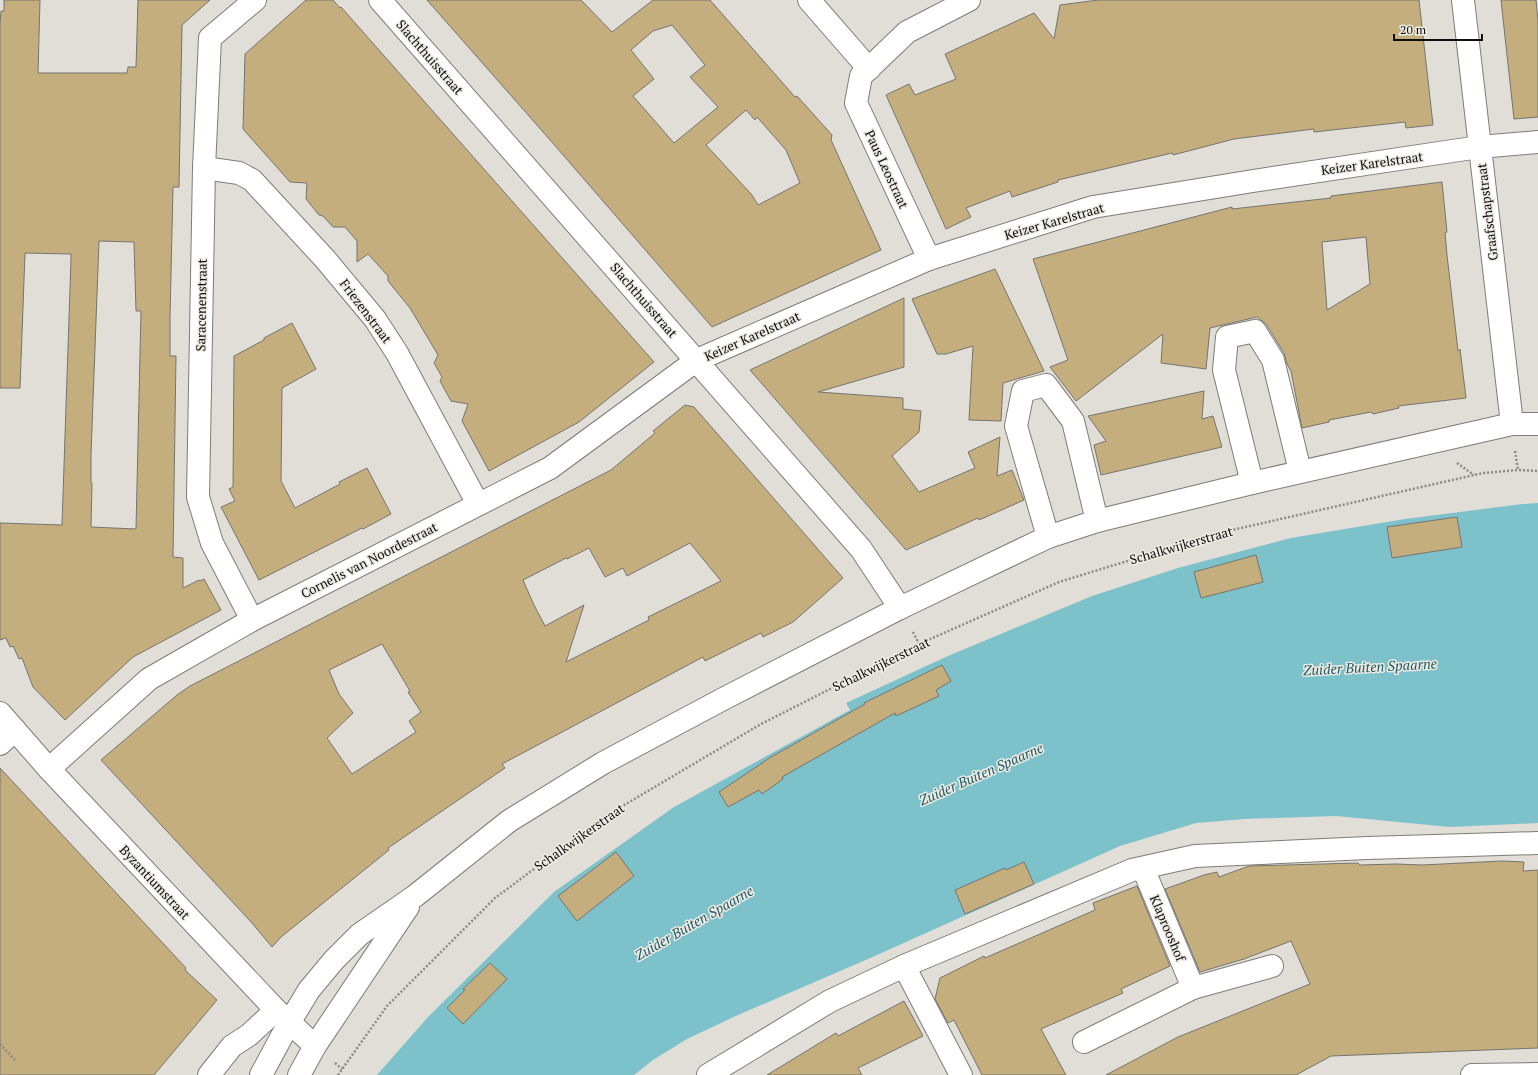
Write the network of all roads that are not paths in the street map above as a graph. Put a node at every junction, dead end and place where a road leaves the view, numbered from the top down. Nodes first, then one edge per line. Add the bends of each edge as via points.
1 (255, 0) edge
2 (380, 0) edge
3 (810, 0) edge
4 (969, 0) edge
5 (1463, 0) edge
6 (865, 73) junction
7 (1538, 142) edge
8 (1479, 147) junction
9 (204, 168) junction
10 (929, 259) junction
11 (697, 360) junction
12 (1512, 424) junction
13 (1538, 424) edge
14 (1300, 471) junction
15 (1252, 483) junction
16 (478, 504) junction
17 (1097, 521) junction
18 (1048, 537) junction
19 (900, 608) junction
20 (252, 620) junction
21 (0, 713) edge
22 (8, 737) edge
23 (49, 768) junction
24 (1538, 842) edge
25 (1143, 868) junction
26 (415, 896) junction
27 (904, 966) junction
28 (1272, 966) dead end
29 (1193, 988) junction
30 (282, 1016) junction
31 (1084, 1042) dead end
32 (315, 1046) junction
33 (1538, 1074) edge
34 (209, 1075) edge
35 (261, 1075) edge
36 (299, 1075) edge
37 (708, 1075) edge
38 (961, 1075) edge
39 (1472, 1075) edge

1 - 9 street, Saracenenstraat via 210,38
2 - 11 street, Slachthuisstraat
3 - 6 street
4 - 6 street via 907,32
5 - 8 street, Graafschapstraat
6 - 10 street, Paus Leostraat via 856,103
7 - 8 street, Keizer Karelstraat
8 - 10 street, Keizer Karelstraat via 1093,207
8 - 12 street, Graafschapstraat
9 - 16 street, Friezenstraat via 239,173 252,180 325,259 374,319 397,353
9 - 20 street, Saracenenstraat via 198,497 212,543
10 - 11 street, Keizer Karelstraat
11 - 16 street, Cornelis van Noordestraat via 550,468
11 - 19 street, Slachthuisstraat via 861,549
12 - 13 street
12 - 14 street
14 - 15 street
14 - 15 street via 1273,360 1255,331 1227,337 1224,370
15 - 17 street
16 - 20 street, Cornelis van Noordestraat
17 - 18 street
17 - 18 street via 1073,421 1046,385 1023,390 1016,426
18 - 19 street
19 - 26 street via 603,762 509,821
20 - 23 street, Cornelis van Noordestraat via 149,679
21 - 22 street, Byzantiumstraat
22 - 23 street, Byzantiumstraat
23 - 30 street, Byzantiumstraat
24 - 25 street via 1195,856
25 - 27 street via 1132,870
25 - 29 street, Klaprooshof
26 - 30 street via 360,934
26 - 32 street
27 - 37 street via 830,1001
27 - 38 street
28 - 29 street
29 - 31 street
30 - 32 street, Byzantiumstraat
30 - 34 street via 232,1046
30 - 35 street
32 - 36 street
33 - 39 street

